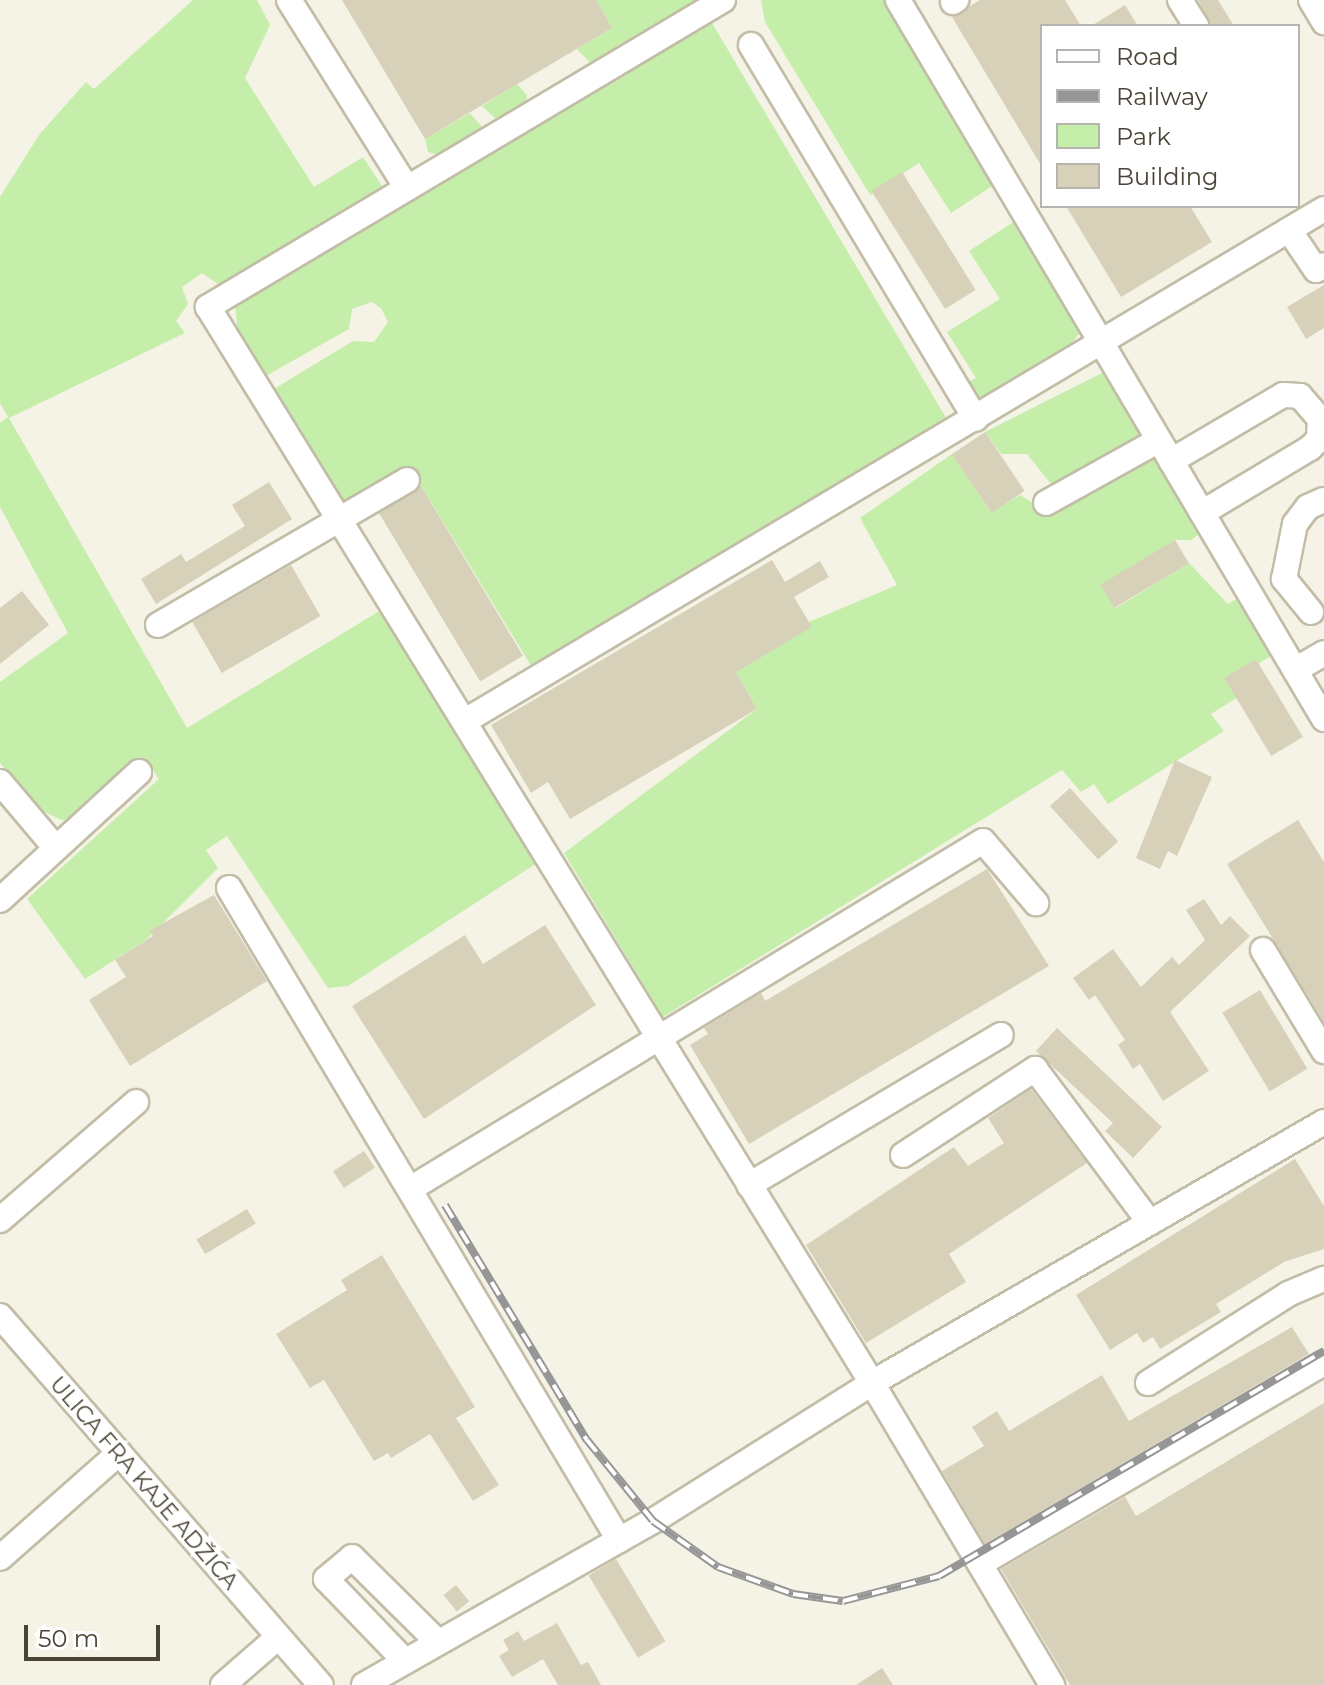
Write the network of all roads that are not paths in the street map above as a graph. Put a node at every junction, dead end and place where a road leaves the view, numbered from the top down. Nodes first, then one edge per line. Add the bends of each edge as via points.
1 (289, 0) edge
2 (898, 0) edge
3 (1180, 0) edge
4 (1311, 0) edge
5 (714, 2) edge
6 (1324, 22) edge
7 (1195, 24) edge
8 (751, 45) dead end
9 (407, 188) junction
10 (1305, 214) edge
11 (1324, 265) edge
12 (1101, 342) junction
13 (976, 419) junction
14 (1159, 440) junction
15 (1171, 461) junction
16 (407, 480) dead end
17 (1324, 500) edge
18 (1046, 503) dead end
19 (1202, 513) junction
20 (339, 519) junction
21 (1311, 612) dead end
22 (158, 625) dead end
23 (1324, 653) edge
24 (1295, 670) junction
25 (1324, 719) edge
26 (465, 721) junction
27 (139, 772) dead end
28 (0, 782) edge
29 (55, 847) junction
30 (229, 888) dead end
31 (0, 900) edge
32 (1036, 903) dead end
33 (1263, 950) dead end
34 (1001, 1035) dead end
35 (659, 1039) junction
36 (1324, 1051) edge
37 (136, 1102) dead end
38 (1324, 1122) edge
39 (903, 1155) dead end
40 (749, 1185) junction
41 (410, 1189) junction
42 (0, 1220) edge
43 (1150, 1223) junction
44 (1324, 1279) edge
45 (0, 1316) edge
46 (1324, 1363) edge
47 (872, 1383) junction
48 (1148, 1383) dead end
49 (119, 1453) junction
50 (619, 1540) junction
51 (0, 1558) edge
52 (980, 1564) junction
53 (277, 1638) junction
54 (438, 1642) junction
55 (405, 1661) junction
56 (223, 1685) edge
57 (321, 1685) edge
58 (364, 1685) edge
59 (1052, 1685) edge

1 - 9 street
2 - 12 street
3 - 7 street
4 - 6 street
5 - 9 street
8 - 13 street
9 - 20 street via 208,307
10 - 11 street via 1316,270
10 - 12 street
12 - 13 street
12 - 14 street
13 - 26 street
14 - 15 street
14 - 18 street
15 - 19 street
15 - 19 street via 1283,395 1300,396 1320,419 1319,439 1310,448
16 - 20 street
17 - 21 street via 1308,507 1295,524 1284,579
19 - 24 street
20 - 22 street
20 - 26 street
23 - 24 street
24 - 25 street
26 - 35 street
27 - 29 street
28 - 29 street
29 - 31 street
30 - 41 street
32 - 35 street via 983,841
33 - 36 street
34 - 40 street
35 - 40 street
35 - 41 street
37 - 42 street
38 - 43 street
39 - 43 street via 1035,1069
40 - 47 street
41 - 50 street
43 - 47 street
44 - 48 street via 1288,1294
45 - 49 street, ULICA FRA KAJE ADŽIĆA
46 - 52 street
47 - 50 street
47 - 52 street
49 - 51 street
49 - 53 street, ULICA FRA KAJE ADŽIĆA
50 - 54 street
52 - 59 street
53 - 56 street
53 - 57 street, ULICA FRA KAJE ADŽIĆA
54 - 55 street
54 - 55 street via 352,1557 326,1579
55 - 58 street

